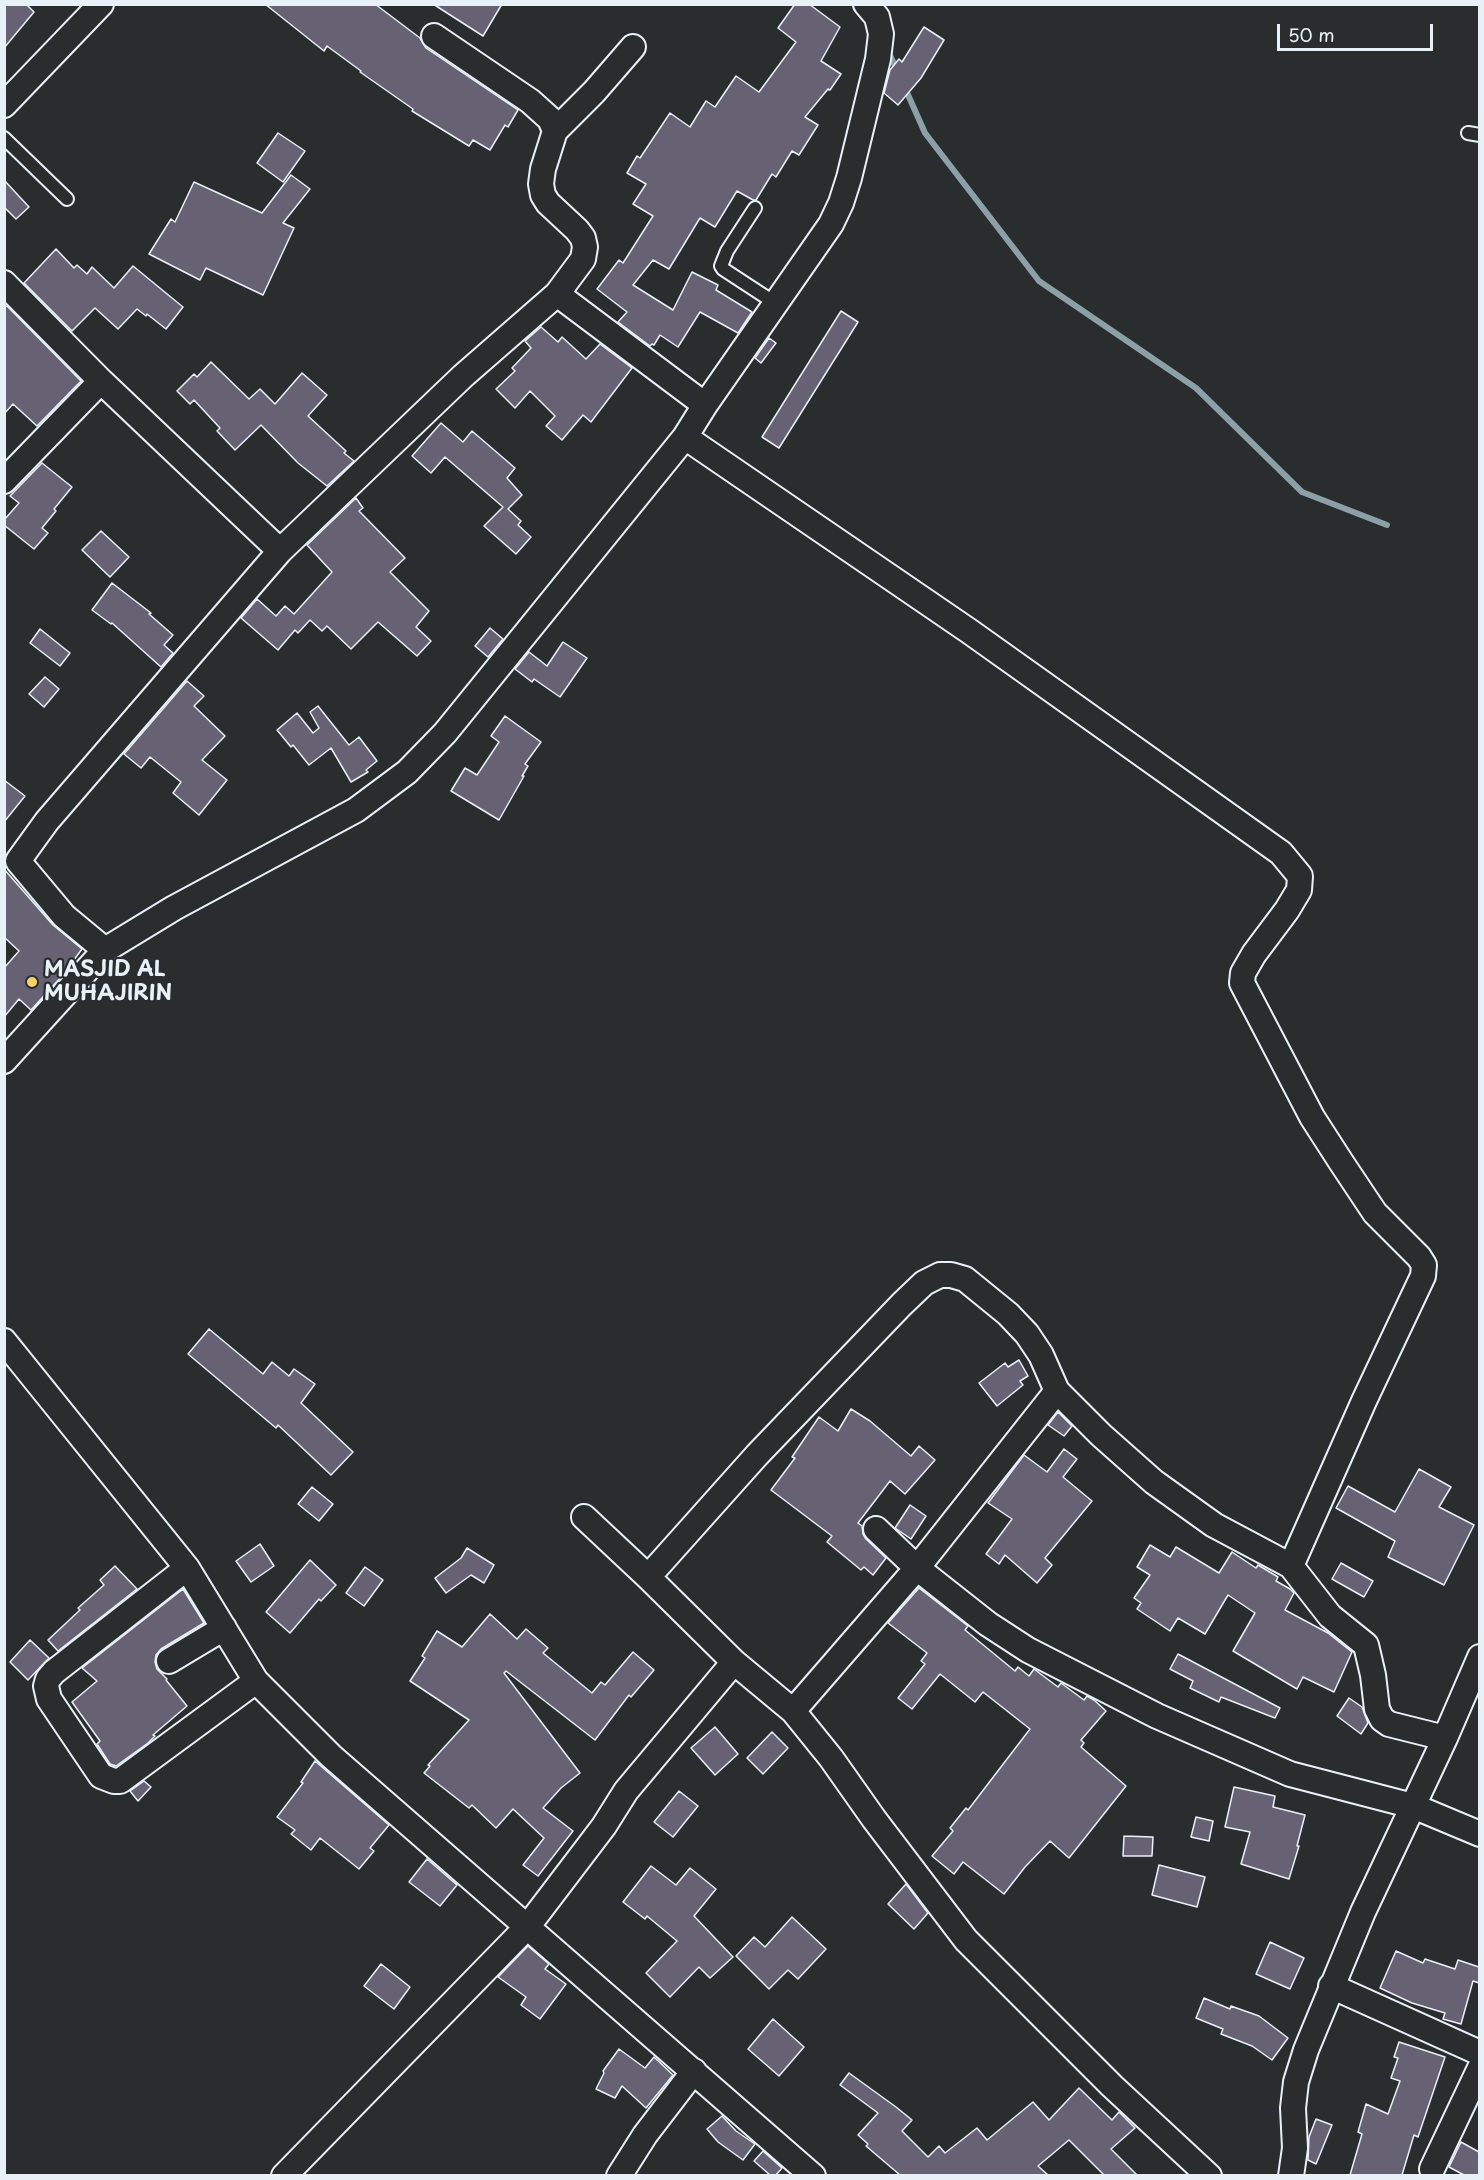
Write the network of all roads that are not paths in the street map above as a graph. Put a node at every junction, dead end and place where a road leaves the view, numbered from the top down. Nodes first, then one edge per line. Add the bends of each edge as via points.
1 (101, 4) edge
2 (866, 4) edge
3 (434, 36) dead end
4 (633, 47) dead end
5 (4, 105) edge
6 (555, 131) junction
7 (4, 138) edge
8 (68, 199) dead end
9 (755, 208) dead end
10 (4, 283) edge
11 (557, 294) junction
12 (775, 303) junction
13 (101, 381) junction
14 (705, 405) junction
15 (685, 437) junction
16 (4, 481) edge
17 (280, 551) junction
18 (11, 854) edge
19 (105, 950) junction
20 (4, 1061) edge
21 (4, 1341) edge
22 (1058, 1391) junction
23 (584, 1517) dead end
24 (876, 1529) dead end
25 (1291, 1566) junction
26 (917, 1568) junction
27 (187, 1569) junction
28 (648, 1577) junction
29 (224, 1628) junction
30 (1479, 1657) edge
31 (169, 1661) dead end
32 (734, 1662) junction
33 (256, 1681) junction
34 (794, 1711) junction
35 (1445, 1738) junction
36 (1413, 1806) junction
37 (1479, 1834) edge
38 (528, 1926) junction
39 (1331, 1986) junction
40 (1479, 2053) edge
41 (1479, 2068) edge
42 (694, 2071) junction
43 (1432, 2169) dead end
44 (284, 2175) edge
45 (619, 2175) edge
46 (813, 2175) edge
47 (1209, 2175) edge
48 (1292, 2175) edge

1 - 5 street
2 - 12 street via 877,17 881,34 846,190 831,224
3 - 6 street via 530,101 550,119
4 - 6 street
6 - 11 street via 543,169 543,195 577,230 585,247 583,259
7 - 8 lane
9 - 12 lane via 721,266
10 - 13 street
11 - 14 street
11 - 17 street via 463,376
12 - 14 street
13 - 16 street
13 - 17 street
14 - 15 street
15 - 19 street via 445,734 407,772 356,810 174,908
15 - 25 street via 969,631 1252,832 1281,853 1300,876 1299,890 1254,954 1242,983 1312,1117 1375,1213 1419,1257 1424,1276
17 - 18 street via 48,821
18 - 19 street via 64,916
19 - 20 street
21 - 27 street
22 - 25 street via 1154,1482 1214,1525
22 - 26 street
22 - 28 street via 1041,1355 1008,1314 965,1279 940,1275 924,1283 902,1304 757,1455
23 - 28 street
24 - 26 street
25 - 35 street via 1330,1616 1366,1645 1382,1719
26 - 34 street
26 - 36 street via 1028,1650 1157,1716 1290,1774
27 - 29 street
27 - 33 street via 54,1672 46,1686 49,1699 101,1776 120,1781
28 - 32 street
29 - 31 street
29 - 33 street
30 - 35 street
32 - 34 street
32 - 38 street via 626,1791
33 - 38 street via 331,1756
34 - 47 street via 966,1940 1112,2086
35 - 36 street
36 - 37 street
36 - 39 street
38 - 42 street
38 - 44 street
39 - 40 street
39 - 48 street via 1296,2082
41 - 43 street
42 - 45 street
42 - 46 street

